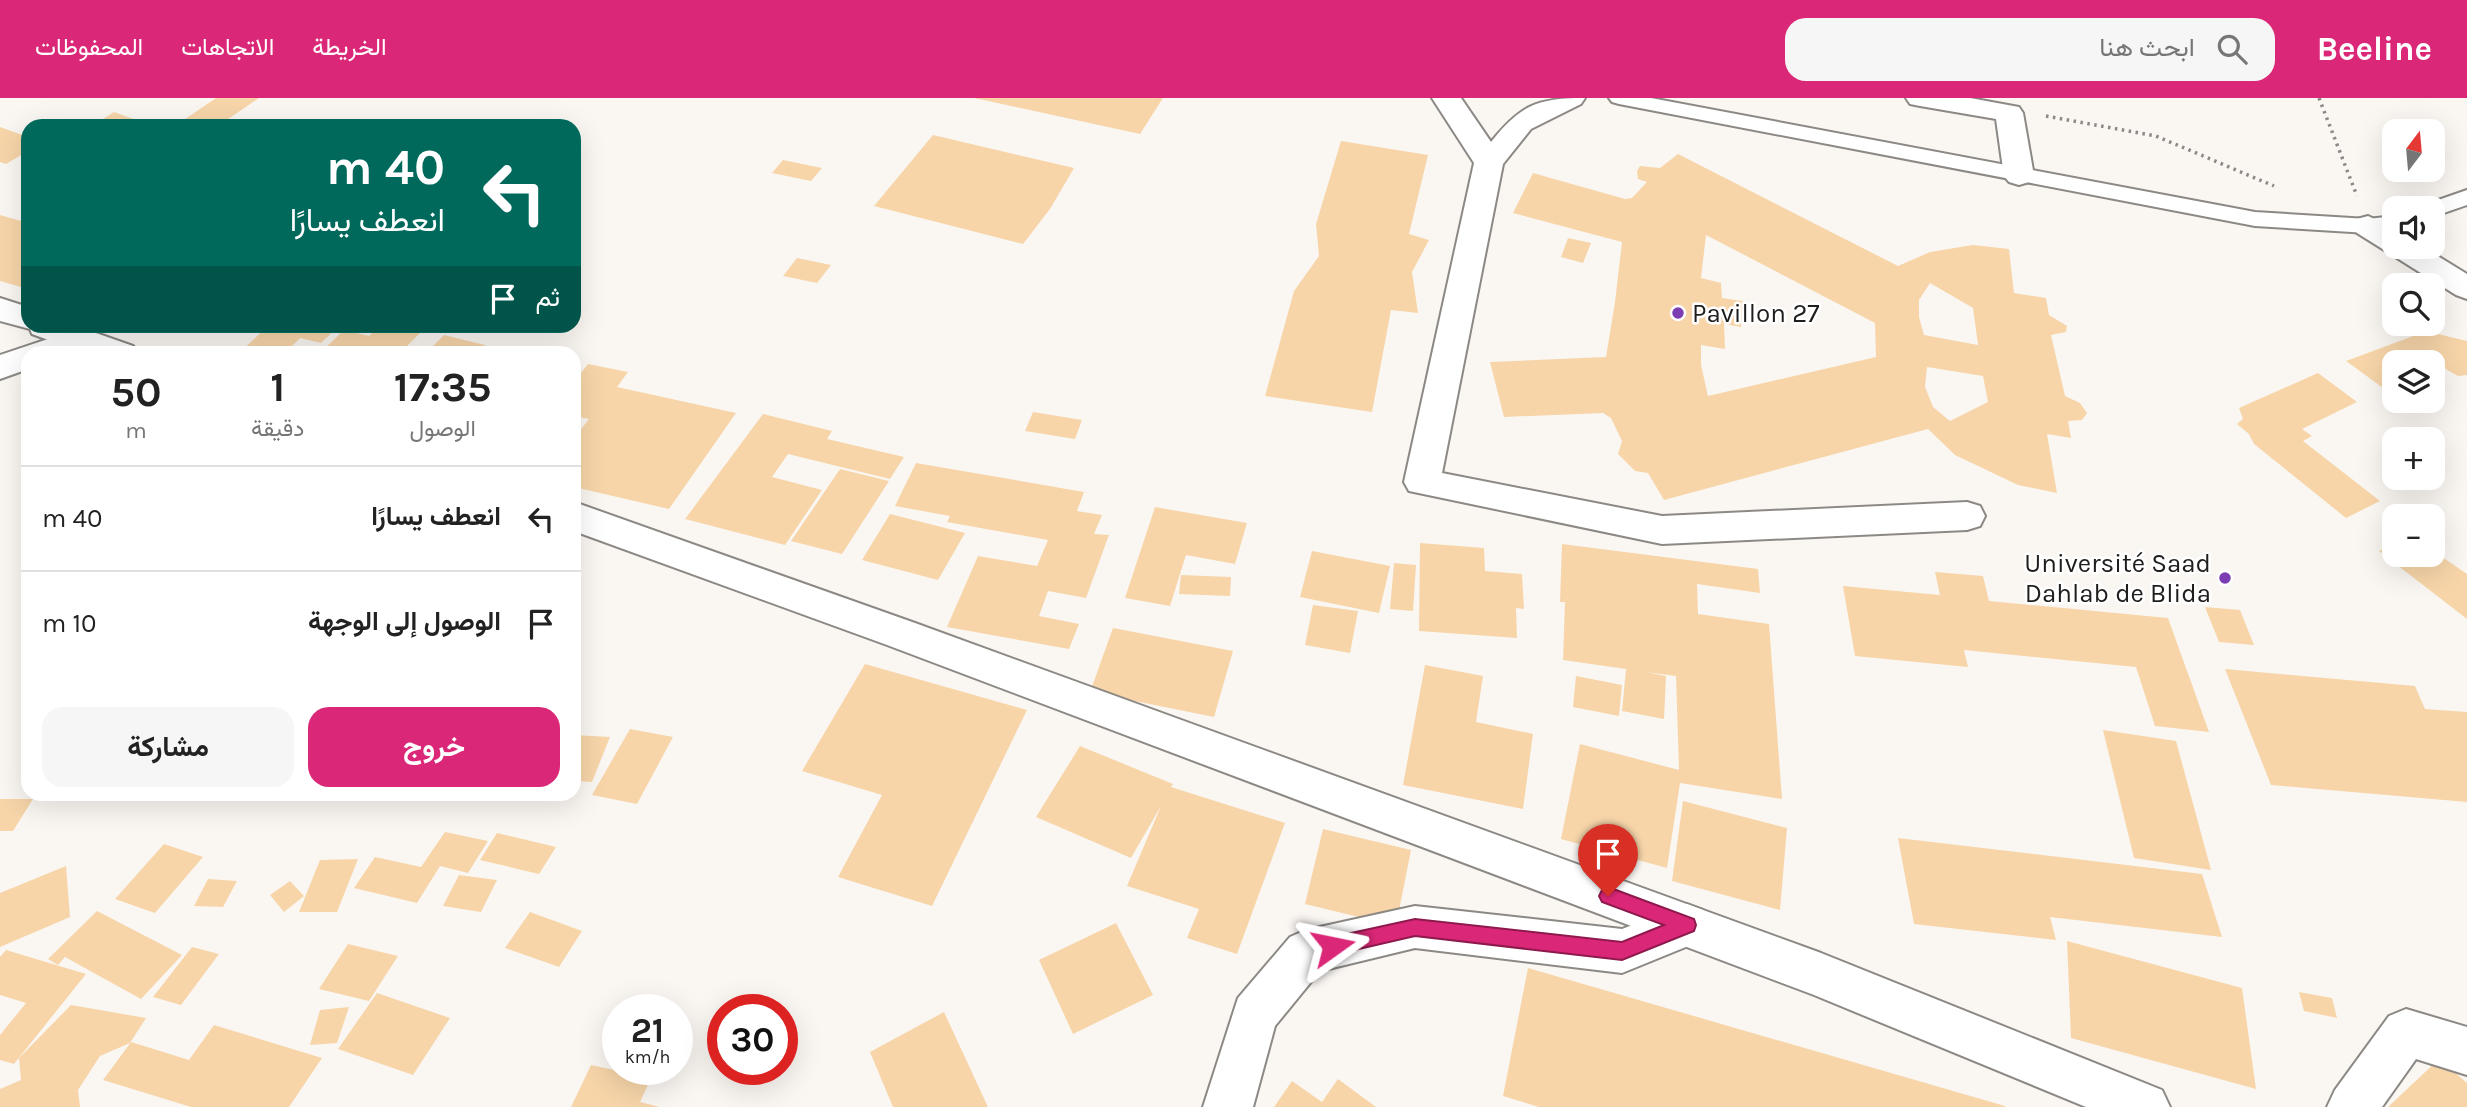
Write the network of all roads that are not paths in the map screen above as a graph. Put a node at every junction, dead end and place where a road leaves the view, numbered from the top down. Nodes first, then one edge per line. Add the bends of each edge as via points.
1 (1446, 98) edge
2 (1571, 98) edge
3 (1619, 98) edge
4 (1920, 98) edge
5 (1489, 163) junction
6 (2019, 176) junction
7 (2467, 197) edge
8 (2445, 205) edge
9 (2381, 224) edge
10 (2420, 259) edge
11 (2467, 288) edge
12 (0, 309) edge
13 (21, 316) edge
14 (64, 333) edge
15 (81, 339) junction
16 (61, 346) edge
17 (100, 346) edge
18 (21, 360) edge
19 (0, 367) edge
20 (1967, 516) dead end
21 (581, 519) edge
22 (1687, 925) junction
23 (2467, 1051) edge
24 (1228, 1107) edge
25 (2145, 1107) edge
26 (2352, 1107) edge

1 - 5 street
2 - 5 street via 1521,123
3 - 6 lane
4 - 6 street via 2009,113
5 - 20 street via 1422,482 1662,530
6 - 9 lane via 2255,219
7 - 8 lane
10 - 11 street
12 - 13 street
14 - 15 street
15 - 16 street
15 - 17 street
18 - 19 street
21 - 22 street
22 - 24 street via 1622,951 1415,928 1306,952 1255,1014
22 - 25 street
23 - 26 street via 2406,1033

